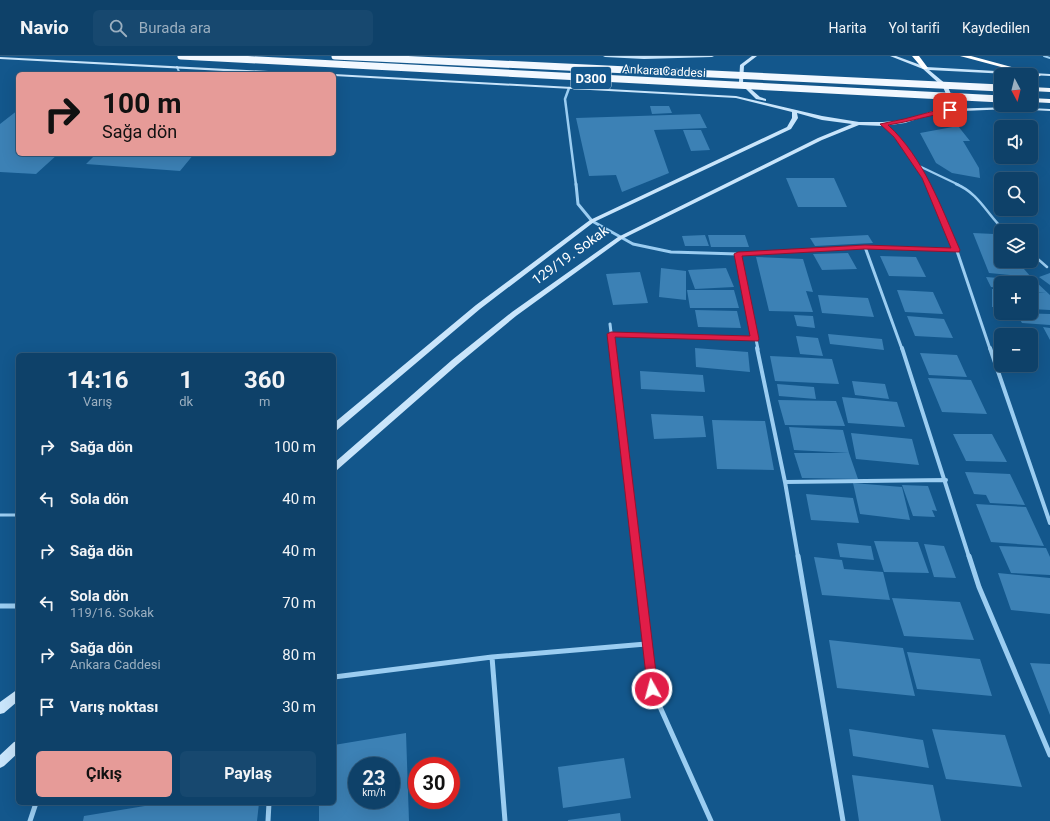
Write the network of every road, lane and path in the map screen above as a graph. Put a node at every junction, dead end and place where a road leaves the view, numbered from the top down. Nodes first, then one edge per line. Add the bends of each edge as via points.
1 (181, 56) edge
2 (335, 56) edge
3 (605, 56) edge
4 (712, 56) edge
5 (755, 56) edge
6 (892, 56) edge
7 (915, 56) edge
8 (963, 56) edge
9 (1044, 56) edge
10 (665, 57) edge
11 (0, 58) edge
12 (1050, 58) edge
13 (177, 67) junction
14 (925, 68) junction
15 (1010, 68) edge
16 (179, 72) edge
17 (260, 72) edge
18 (994, 72) edge
19 (336, 75) edge
20 (1038, 75) edge
21 (1050, 75) edge
22 (569, 88) junction
23 (994, 88) edge
24 (1038, 89) edge
25 (1050, 90) edge
26 (994, 99) edge
27 (1038, 100) edge
28 (1050, 101) edge
29 (791, 110) junction
30 (1050, 110) edge
31 (938, 111) junction
32 (860, 124) junction
33 (883, 124) junction
34 (917, 165) junction
35 (592, 221) junction
36 (997, 224) edge
37 (620, 238) junction
38 (865, 247) junction
39 (956, 250) junction
40 (738, 254) junction
41 (1038, 260) edge
42 (1047, 267) dead end
43 (610, 324) dead end
44 (611, 334) junction
45 (755, 339) junction
46 (336, 426) edge
47 (336, 466) edge
48 (946, 480) junction
49 (784, 482) junction
50 (0, 515) edge
51 (16, 515) edge
52 (1050, 523) edge
53 (0, 606) edge
54 (16, 606) edge
55 (646, 644) junction
56 (492, 657) junction
57 (336, 677) edge
58 (16, 696) edge
59 (0, 709) edge
60 (16, 748) edge
61 (1050, 755) edge
62 (0, 762) edge
63 (35, 805) edge
64 (269, 805) edge
65 (30, 821) edge
66 (268, 821) edge
67 (506, 821) edge
68 (711, 821) edge
69 (842, 821) edge

1 - 26 highway, Ankara Caddesi / D300, bridge
2 - 23 highway, Ankara Caddesi / D300, bridge
3 - 10 main road, Ankara Caddesi
4 - 10 main road, Ankara Caddesi
5 - 29 main road via 742,65 741,82 758,98
6 - 14 main road
7 - 14 highway
8 - 15 highway
9 - 12 lane
11 - 13 main road
13 - 16 lane
13 - 17 main road
14 - 18 main road
14 - 31 main road via 945,86 952,100
19 - 22 main road, Ankara Caddesi
20 - 21 main road
22 - 29 main road, Ankara Caddesi via 736,97
22 - 35 street via 565,99 578,204
24 - 25 highway
27 - 28 highway
29 - 32 main road, Ankara Caddesi
29 - 35 main road, 129/19. Sokak via 795,118 789,128
30 - 31 main road, Ankara Caddesi via 1011,108
31 - 33 main road, Ankara Caddesi via 905,121
32 - 33 main road, Ankara Caddesi
32 - 37 main road, 129/19. Sokak via 820,139
33 - 34 street via 896,135
34 - 36 lane via 966,188 981,202
34 - 39 street
35 - 37 street
35 - 46 main road, 129/19. Sokak via 478,307
37 - 40 street via 633,244 671,252
37 - 47 main road, 129/19. Sokak via 514,314
38 - 39 street
38 - 40 street
38 - 48 street via 908,364
39 - 52 street
40 - 45 street
41 - 42 lane
43 - 44 street
44 - 45 street
44 - 55 street
45 - 49 street
48 - 49 street
48 - 61 street via 979,587
49 - 69 street
50 - 51 lane
53 - 54 street
55 - 56 street
55 - 68 street via 652,689
56 - 57 street
56 - 67 street
58 - 59 main road
60 - 62 main road
63 - 65 street
64 - 66 street

